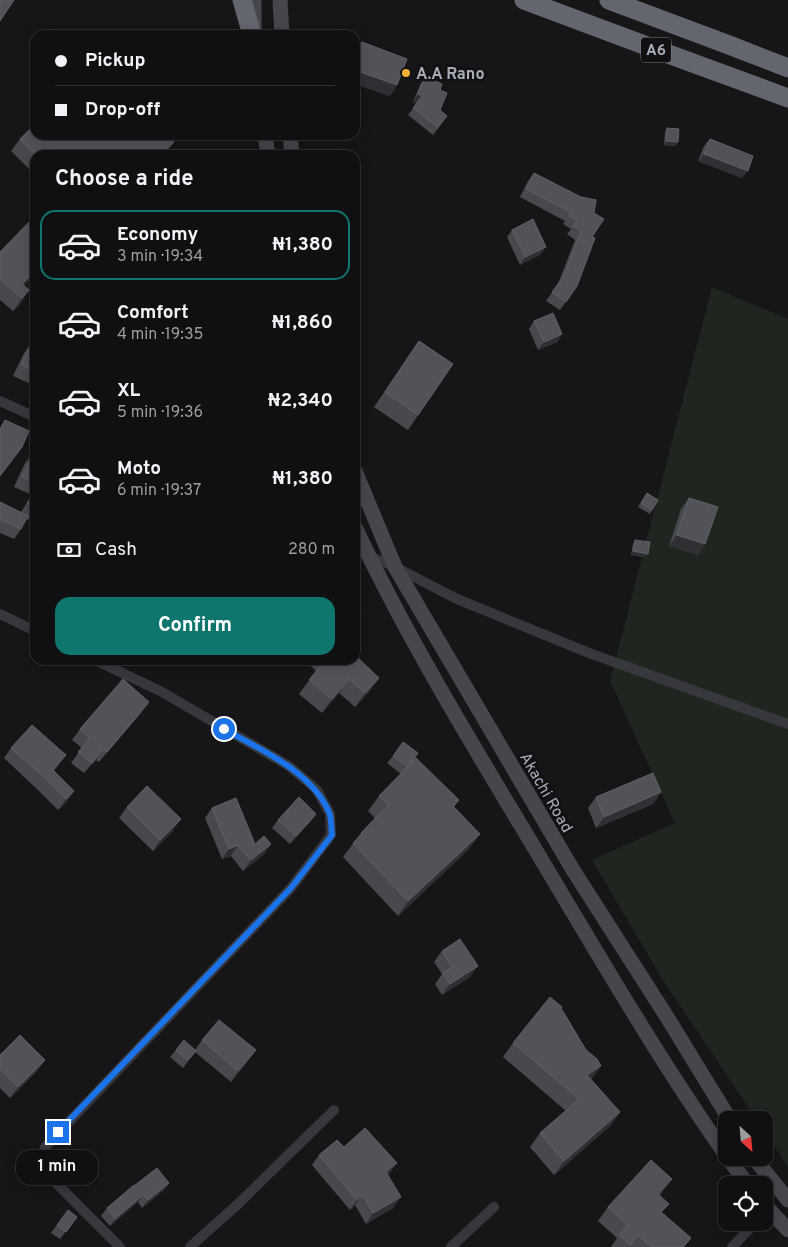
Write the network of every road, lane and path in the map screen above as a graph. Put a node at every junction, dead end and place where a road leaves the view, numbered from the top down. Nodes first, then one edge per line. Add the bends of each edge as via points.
1 (242, 0) edge
2 (254, 0) edge
3 (280, 0) edge
4 (524, 0) edge
5 (609, 0) edge
6 (251, 30) edge
7 (253, 30) edge
8 (282, 30) edge
9 (788, 68) edge
10 (788, 98) edge
11 (0, 401) edge
12 (30, 414) edge
13 (360, 483) edge
14 (361, 552) edge
15 (395, 567) junction
16 (1, 616) edge
17 (30, 629) edge
18 (105, 665) edge
19 (788, 724) edge
20 (334, 1110) dead end
21 (724, 1111) edge
22 (718, 1143) edge
23 (760, 1166) edge
24 (788, 1200) edge
25 (494, 1207) dead end
26 (773, 1216) edge
27 (788, 1230) edge
28 (747, 1231) edge
29 (120, 1247) edge
30 (190, 1247) edge
31 (452, 1247) edge
32 (732, 1247) edge

1 - 6 highway
2 - 7 main road
3 - 8 main road
4 - 10 highway, A6
5 - 9 highway, A6
11 - 12 street
13 - 15 main road, Akachi Road
14 - 15 street
14 - 22 main road via 615,983
15 - 19 street via 457,599 580,649
15 - 21 main road, Akachi Road via 573,870
16 - 17 street
18 - 29 street via 160,692 289,766 317,790 330,814 332,835 291,888 45,1147 41,1160 44,1171
20 - 30 street
23 - 24 main road
25 - 31 street
26 - 27 main road
28 - 32 street

